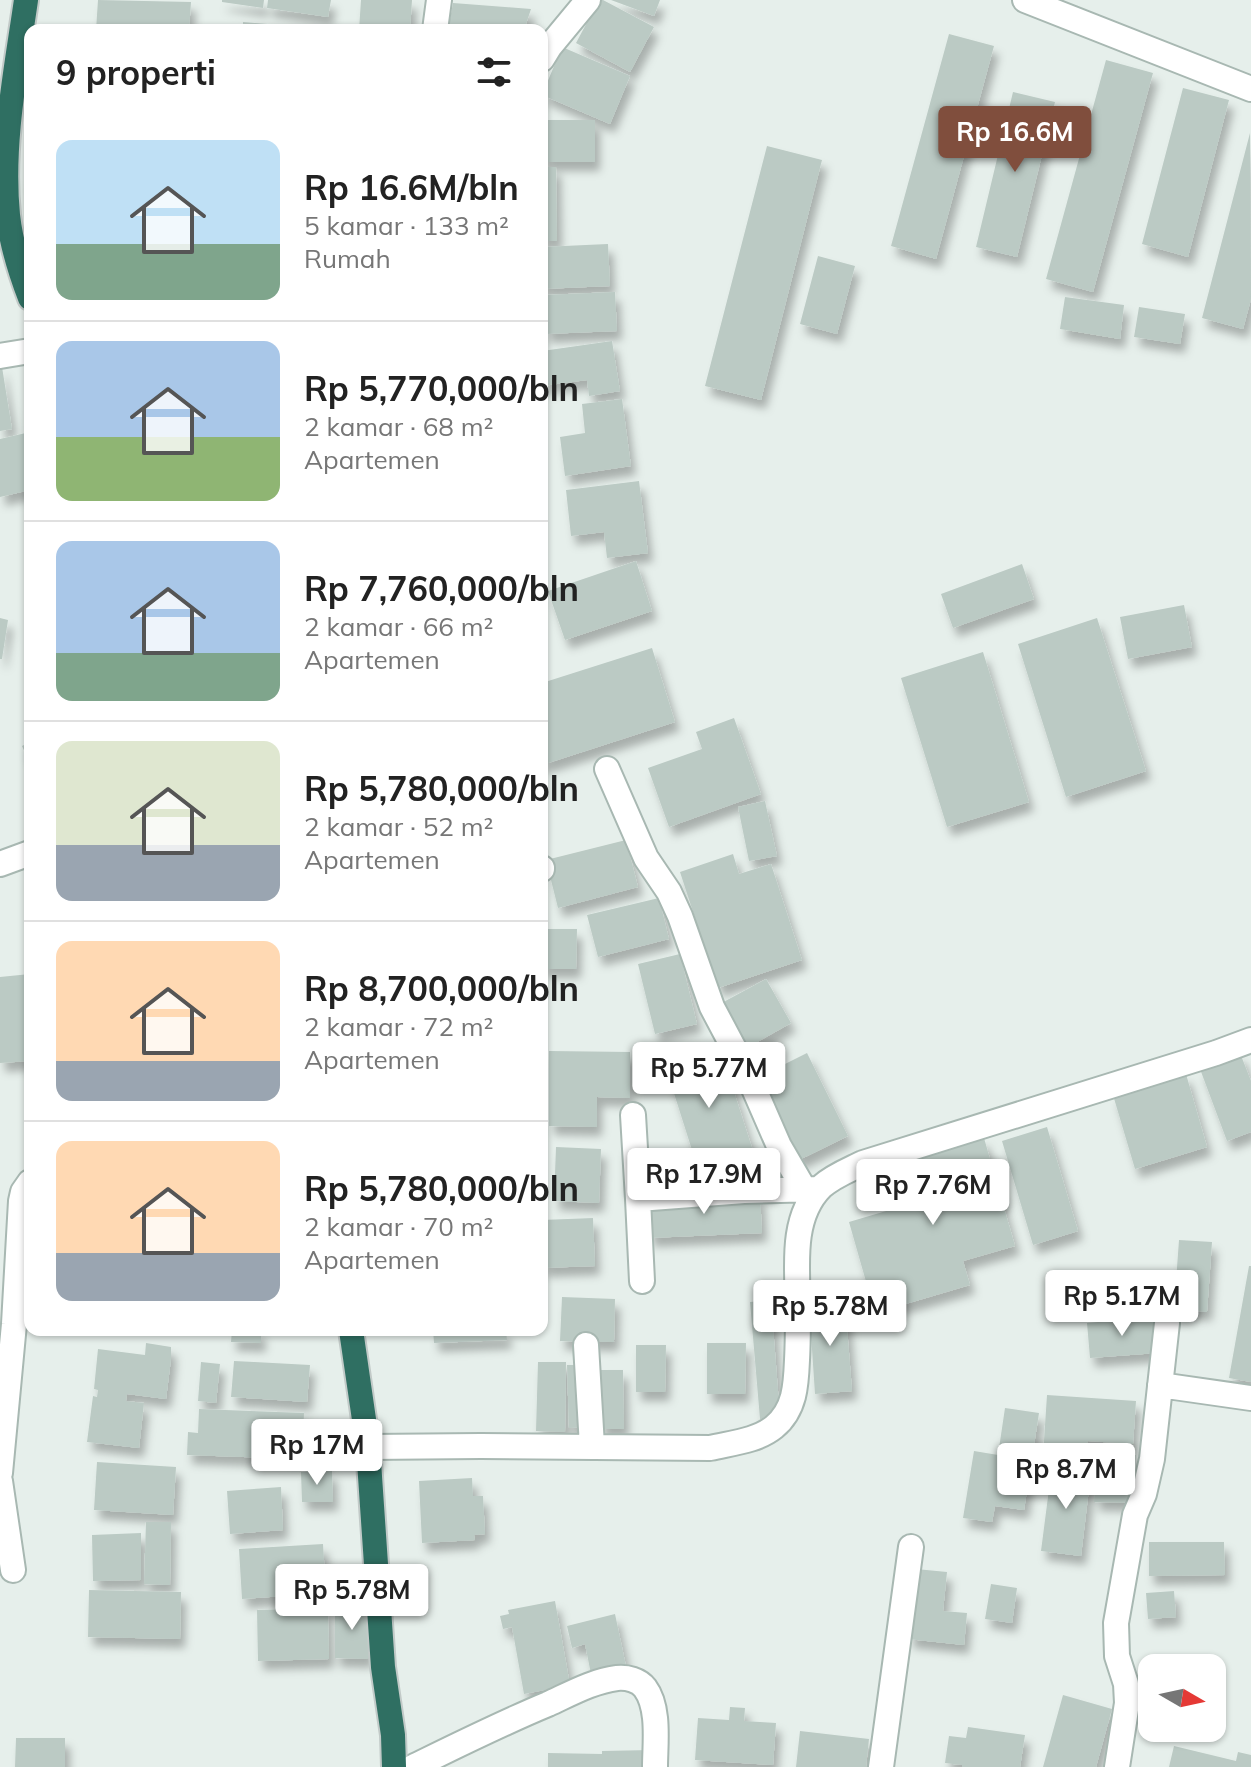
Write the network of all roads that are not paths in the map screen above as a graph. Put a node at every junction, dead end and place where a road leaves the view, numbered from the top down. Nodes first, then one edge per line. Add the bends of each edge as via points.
1 (26, 0) edge
2 (439, 0) edge
3 (588, 0) edge
4 (1025, 0) edge
5 (436, 24) edge
6 (548, 49) edge
7 (1251, 89) edge
8 (4, 138) edge
9 (24, 282) edge
10 (24, 352) edge
11 (0, 356) edge
12 (607, 769) dead end
13 (24, 855) edge
14 (0, 864) edge
15 (1251, 1040) edge
16 (633, 1115) dead end
17 (812, 1189) junction
18 (24, 1191) edge
19 (638, 1199) junction
20 (642, 1281) dead end
21 (1167, 1323) dead end
22 (352, 1336) edge
23 (586, 1345) dead end
24 (1160, 1385) junction
25 (1251, 1398) edge
26 (592, 1446) junction
27 (368, 1447) junction
28 (0, 1473) edge
29 (0, 1481) edge
30 (911, 1547) dead end
31 (13, 1570) dead end
32 (394, 1767) edge
33 (413, 1767) edge
34 (655, 1767) edge
35 (881, 1767) edge
36 (1117, 1767) edge

1 - 8 highway
2 - 5 street
3 - 6 street
4 - 7 street
8 - 9 highway via 8,216
10 - 11 street
12 - 17 street via 646,858 680,916 712,1007 779,1146
13 - 14 street
15 - 17 street via 863,1163
16 - 19 street
17 - 19 street
17 - 26 street via 797,1244 795,1384 781,1421 745,1441 710,1448
18 - 28 street
19 - 20 street
21 - 24 street
22 - 27 highway
23 - 26 street
24 - 25 street
24 - 36 street via 1152,1459 1135,1515 1116,1623 1127,1703
26 - 27 street
27 - 32 highway
29 - 31 street
30 - 35 street
33 - 34 street via 488,1729 620,1678 638,1682 650,1699

